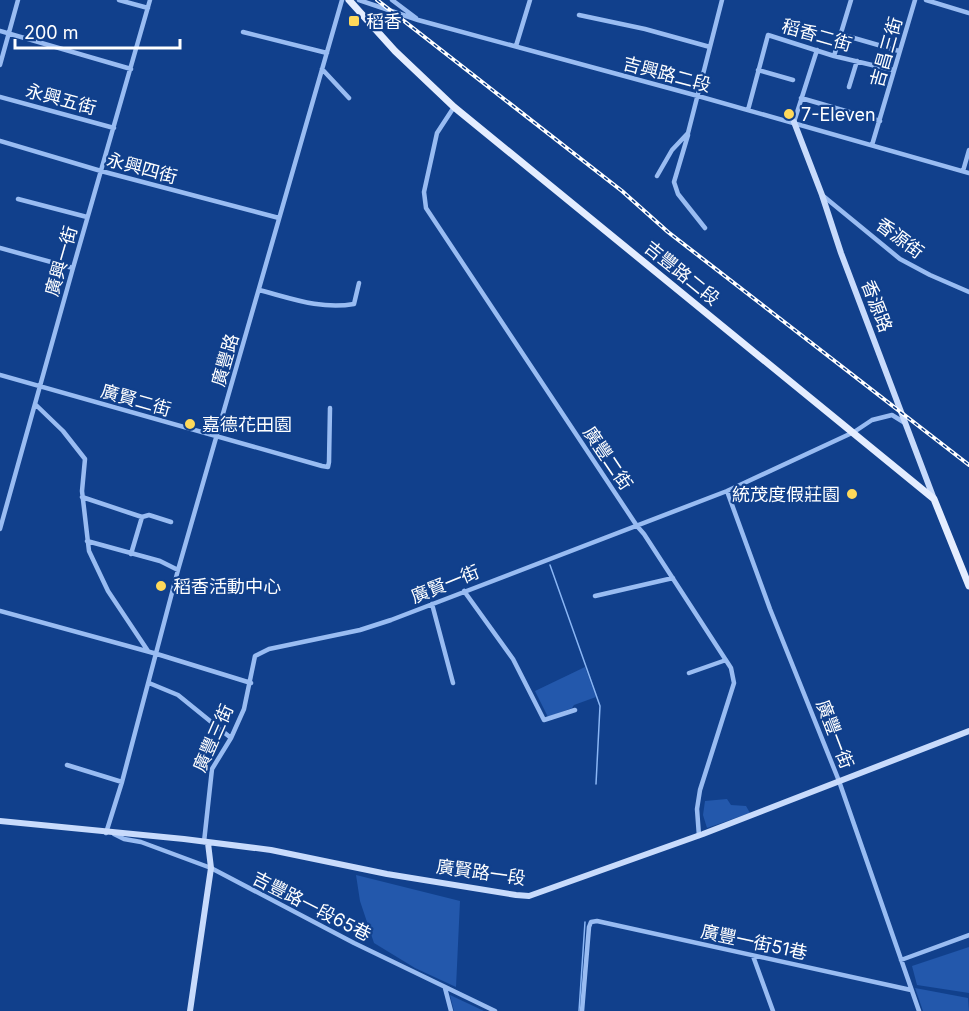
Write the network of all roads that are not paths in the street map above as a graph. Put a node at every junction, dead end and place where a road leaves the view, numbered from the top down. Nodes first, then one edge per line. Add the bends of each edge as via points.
1 (18, 0) edge
2 (119, 0) edge
3 (150, 0) edge
4 (342, 0) edge
5 (349, 0) edge
6 (359, 0) edge
7 (392, 0) edge
8 (530, 0) edge
9 (722, 0) edge
10 (851, 0) edge
11 (915, 0) edge
12 (926, 0) edge
13 (148, 8) junction
14 (969, 13) edge
15 (579, 15) dead end
16 (418, 20) junction
17 (0, 31) edge
18 (243, 32) dead end
19 (9, 33) junction
20 (840, 34) junction
21 (516, 46) junction
22 (710, 47) junction
23 (817, 50) junction
24 (899, 51) junction
25 (327, 53) junction
26 (834, 56) junction
27 (857, 61) junction
28 (0, 65) edge
29 (131, 69) junction
30 (322, 69) junction
31 (758, 70) junction
32 (893, 70) junction
33 (793, 80) dead end
34 (849, 87) dead end
35 (698, 96) junction
36 (0, 97) edge
37 (349, 98) dead end
38 (801, 98) junction
39 (454, 107) junction
40 (748, 110) junction
41 (880, 121) junction
42 (794, 122) junction
43 (114, 128) junction
44 (688, 133) junction
45 (0, 141) edge
46 (872, 145) junction
47 (969, 150) edge
48 (101, 171) junction
49 (966, 172) edge
50 (657, 176) dead end
51 (822, 195) junction
52 (18, 199) dead end
53 (87, 217) junction
54 (279, 218) junction
55 (705, 228) dead end
56 (0, 248) edge
57 (72, 268) junction
58 (359, 283) dead end
59 (259, 290) junction
60 (969, 292) edge
61 (0, 375) edge
62 (41, 386) junction
63 (36, 405) junction
64 (330, 408) dead end
65 (905, 423) junction
66 (854, 432) junction
67 (217, 437) junction
68 (727, 491) junction
69 (82, 497) junction
70 (934, 499) junction
71 (142, 517) junction
72 (171, 522) dead end
73 (637, 526) junction
74 (0, 530) edge
75 (87, 541) junction
76 (131, 554) junction
77 (178, 570) junction
78 (673, 578) junction
79 (969, 586) edge
80 (464, 591) junction
81 (595, 596) dead end
82 (432, 604) junction
83 (0, 611) edge
84 (148, 651) junction
85 (157, 654) junction
86 (726, 660) junction
87 (689, 673) dead end
88 (149, 682) junction
89 (251, 683) junction
90 (453, 683) dead end
91 (575, 710) dead end
92 (969, 731) edge
93 (231, 738) junction
94 (67, 765) dead end
95 (122, 782) junction
96 (839, 782) junction
97 (0, 821) edge
98 (106, 833) junction
99 (114, 834) junction
100 (699, 836) junction
101 (206, 843) junction
102 (211, 868) junction
103 (969, 934) edge
104 (753, 957) junction
105 (901, 960) junction
106 (445, 988) junction
107 (911, 990) junction
108 (190, 1011) edge
109 (452, 1011) edge
110 (495, 1011) edge
111 (582, 1011) edge
112 (772, 1011) edge
113 (919, 1011) edge

1 - 19 street
2 - 13 street
3 - 13 street, 廣興一街
4 - 25 street, 廣豐路
5 - 39 main road, 吉豐路二段
6 - 16 street, 吉興路二段
7 - 16 street
8 - 21 street
9 - 22 street
10 - 20 street
11 - 24 street, 吉昌三街
12 - 14 street
13 - 29 street, 廣興一街
15 - 22 street
16 - 21 street, 吉興路二段
17 - 19 street
18 - 25 street
19 - 28 street
19 - 29 street
20 - 24 street
20 - 26 street
21 - 35 street, 吉興路二段
22 - 35 street
23 - 26 street, 稻香二街
23 - 31 street, 稻香二街 via 768,35
23 - 38 street
24 - 32 street, 吉昌三街
25 - 30 street, 廣豐路
26 - 27 street, 稻香二街
27 - 32 street, 稻香二街
27 - 34 street
29 - 43 street, 廣興一街
30 - 37 street
30 - 54 street, 廣豐路
31 - 33 street
31 - 40 street
32 - 41 street, 吉昌三街
35 - 40 street, 吉興路二段
35 - 44 street
36 - 43 street, 永興五街
38 - 41 street
38 - 42 street
39 - 66 main road, 吉豐路二段
39 - 73 street, 廣豐二街 via 437,133 424,192 426,208
40 - 42 street, 吉興路二段
41 - 46 street, 吉昌三街
42 - 46 street, 吉興路二段
42 - 51 street, 香源路
43 - 48 street, 廣興一街
44 - 50 street via 672,150
44 - 55 street via 674,182 678,194
45 - 48 street, 永興四街
46 - 49 street, 吉興路二段
47 - 49 street
48 - 53 street, 廣興一街
48 - 54 street, 永興四街
51 - 60 street, 香源街 via 900,259
51 - 65 street, 香源路
52 - 53 street
53 - 57 street, 廣興一街
54 - 59 street, 廣豐路
56 - 57 street
57 - 62 street, 廣興一街
58 - 59 street via 354,304 342,307 322,306
59 - 67 street, 廣豐路
61 - 62 street, 廣賢二街
62 - 63 street, 廣興一街
62 - 67 street, 廣賢二街
63 - 69 street via 86,459
63 - 74 street, 廣興一街
64 - 67 street, 廣賢二街 via 328,467
65 - 66 street, 廣賢一街 via 892,416 872,420
65 - 70 street, 香源路
66 - 68 street, 廣賢一街
66 - 70 main road, 吉豐路二段
67 - 77 street, 廣豐路
68 - 73 street, 廣賢一街
68 - 96 street, 廣豐一街
69 - 71 street
69 - 75 street
70 - 79 main road, 吉豐路二段
71 - 72 street via 149,515
71 - 76 street
73 - 78 street, 廣豐二街
73 - 80 street, 廣賢一街
75 - 76 street
75 - 84 street via 101,578
76 - 77 street
77 - 85 street, 廣豐路
78 - 81 street
78 - 86 street, 廣豐二街
80 - 82 street, 廣賢一街
80 - 91 street via 513,659 544,720
82 - 89 street, 廣賢一街 via 371,627 257,654
82 - 90 street
83 - 84 street
84 - 85 street
85 - 88 street, 廣豐路
85 - 89 street
86 - 87 street
86 - 100 street, 廣豐二街 via 734,683 700,790
88 - 93 street via 178,695
88 - 95 street, 廣豐路
89 - 93 street, 廣豐三街
92 - 96 street, 廣賢路一段
93 - 101 street, 廣豐三街 via 212,769
94 - 95 street
95 - 98 street, 廣豐路
96 - 100 street, 廣賢路一段
96 - 105 street, 廣豐一街
97 - 98 street, 廣賢路一段
98 - 99 street, 廣賢路一段
99 - 101 street, 廣賢路一段
99 - 102 street, 吉豐路一段65巷
100 - 101 street, 廣賢路一段 via 529,896 387,874 296,853
101 - 102 street, 廣豐三街
102 - 106 street, 吉豐路一段65巷
102 - 108 street, 廣豐三街
103 - 105 street
104 - 107 street, 廣豐一街51巷
104 - 111 street, 廣豐一街51巷 via 591,922
104 - 112 street
105 - 107 street, 廣豐一街
106 - 109 street
106 - 110 street, 吉豐路一段65巷
107 - 113 street, 廣豐一街

